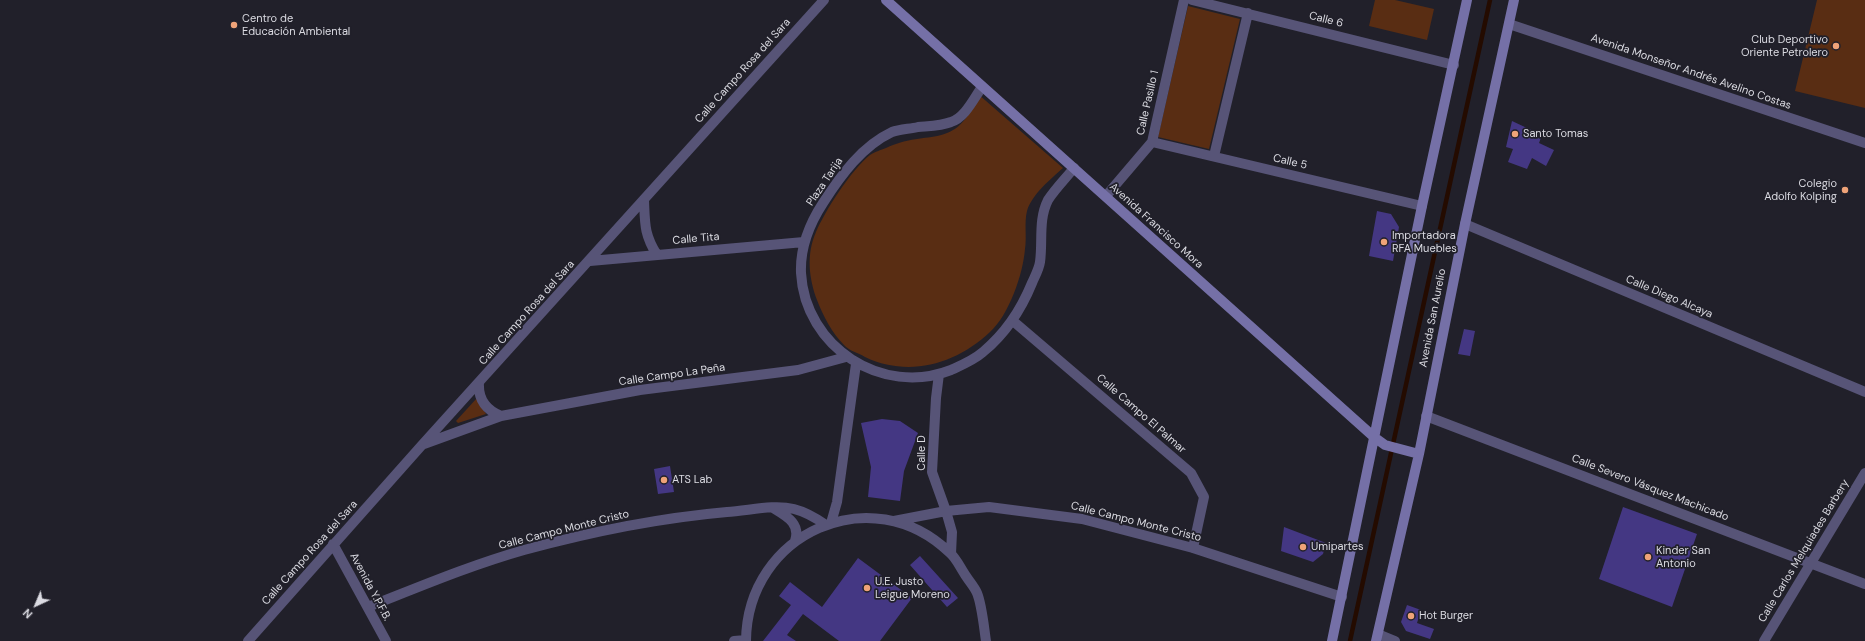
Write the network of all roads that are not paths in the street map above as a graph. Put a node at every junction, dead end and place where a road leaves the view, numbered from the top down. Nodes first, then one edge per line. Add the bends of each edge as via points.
1 (824, 0) edge
2 (886, 0) edge
3 (1184, 0) edge
4 (1192, 0) edge
5 (1467, 0) edge
6 (1514, 0) edge
7 (1216, 2) edge
8 (1248, 13) junction
9 (1509, 24) junction
10 (1454, 65) junction
11 (982, 86) junction
12 (1152, 142) junction
13 (1865, 143) edge
14 (1214, 156) junction
15 (1074, 168) junction
16 (1106, 196) junction
17 (644, 200) junction
18 (1422, 206) junction
19 (1465, 224) junction
20 (804, 242) junction
21 (657, 255) junction
22 (590, 261) junction
23 (1014, 321) junction
24 (846, 357) junction
25 (856, 364) junction
26 (939, 374) junction
27 (479, 383) junction
28 (1865, 392) edge
29 (501, 416) junction
30 (1426, 416) junction
31 (1374, 437) junction
32 (422, 445) junction
33 (1419, 454) junction
34 (1865, 473) edge
35 (773, 508) junction
36 (946, 511) junction
37 (894, 521) junction
38 (828, 524) junction
39 (795, 541) junction
40 (333, 544) junction
41 (1193, 548) junction
42 (951, 554) junction
43 (1812, 562) junction
44 (1865, 584) edge
45 (1342, 597) junction
46 (368, 607) junction
47 (1377, 638) edge
48 (746, 640) edge
49 (248, 641) edge
50 (386, 641) edge
51 (734, 641) edge
52 (987, 641) edge
53 (1332, 641) edge
54 (1395, 641) edge
55 (1764, 641) edge

1 - 17 street, Calle Campo Rosa del Sara
2 - 11 main road, Avenida Francisco Mora
3 - 12 street, Calle Pasillo 1
4 - 7 street, Calle 6
5 - 10 main road
6 - 9 main road, Avenida San Aurelio
7 - 8 street, Calle 6
8 - 10 street, Calle 6
8 - 14 street
9 - 13 street, Avenida Monseñor Andrés Avelino Costas
9 - 19 main road, Avenida San Aurelio
10 - 18 main road
11 - 15 main road, Avenida Francisco Mora
11 - 20 street, Plaza Tarija via 962,115 953,122 895,131 861,152 823,204
12 - 14 street, Calle 5
12 - 16 street, Calle Pasillo 1
14 - 18 street, Calle 5
15 - 16 main road, Avenida Francisco Mora
15 - 23 street, Plaza Tarija via 1049,200 1041,220 1040,264
16 - 31 main road, Avenida Francisco Mora
17 - 21 street via 644,226 648,241
17 - 22 street, Calle Campo Rosa del Sara
18 - 31 main road
19 - 28 street, Calle Diego Alcaya
19 - 30 main road, Avenida San Aurelio
20 - 21 street, Calle Tita
20 - 24 street, Plaza Tarija via 801,273 807,304 822,332
21 - 22 street, Calle Tita
22 - 27 street, Calle Campo Rosa del Sara
23 - 26 street, Plaza Tarija via 983,352 962,366
23 - 41 street, Calle Campo El Palmar via 1191,473 1204,497
24 - 25 street, Plaza Tarija
24 - 29 street, Calle Campo La Peña via 798,370 640,390
25 - 26 street, Plaza Tarija via 880,374 914,378
25 - 38 street via 837,502
26 - 36 street, Calle D via 932,472
27 - 29 street via 484,404
27 - 32 street, Calle Campo Rosa del Sara
29 - 32 street, Calle Campo La Peña
30 - 33 main road, Avenida San Aurelio
30 - 43 street, Calle Severo Vásquez Machicado
31 - 33 main road, Avenida Francisco Mora via 1385,445
31 - 45 main road
32 - 40 street, Calle Campo Rosa del Sara
33 - 47 main road, Avenida San Aurelio
34 - 43 street, Calle Carlos Melquiades Barbery
35 - 38 street, Calle Campo Monte Cristo via 792,509 810,514
35 - 39 street via 793,522 797,533
35 - 46 street, Calle Campo Monte Cristo via 689,516 591,534 524,550 451,574
36 - 37 street, Calle Campo Monte Cristo
36 - 41 street, Calle Campo Monte Cristo via 989,507 1082,519
36 - 42 street, Calle D via 952,532
37 - 38 street via 862,518
37 - 42 street via 925,534
38 - 39 street via 810,531
39 - 48 street via 768,568 751,602
40 - 46 street, Avenida Y.P.F.B.
40 - 49 street, Calle Campo Rosa del Sara
41 - 45 street, Calle Campo Monte Cristo
42 - 52 street via 977,594
43 - 44 street, Calle Severo Vásquez Machicado
43 - 55 street, Calle Carlos Melquiades Barbery
45 - 53 main road
46 - 50 street, Avenida Y.P.F.B.
47 - 54 street
48 - 51 street

